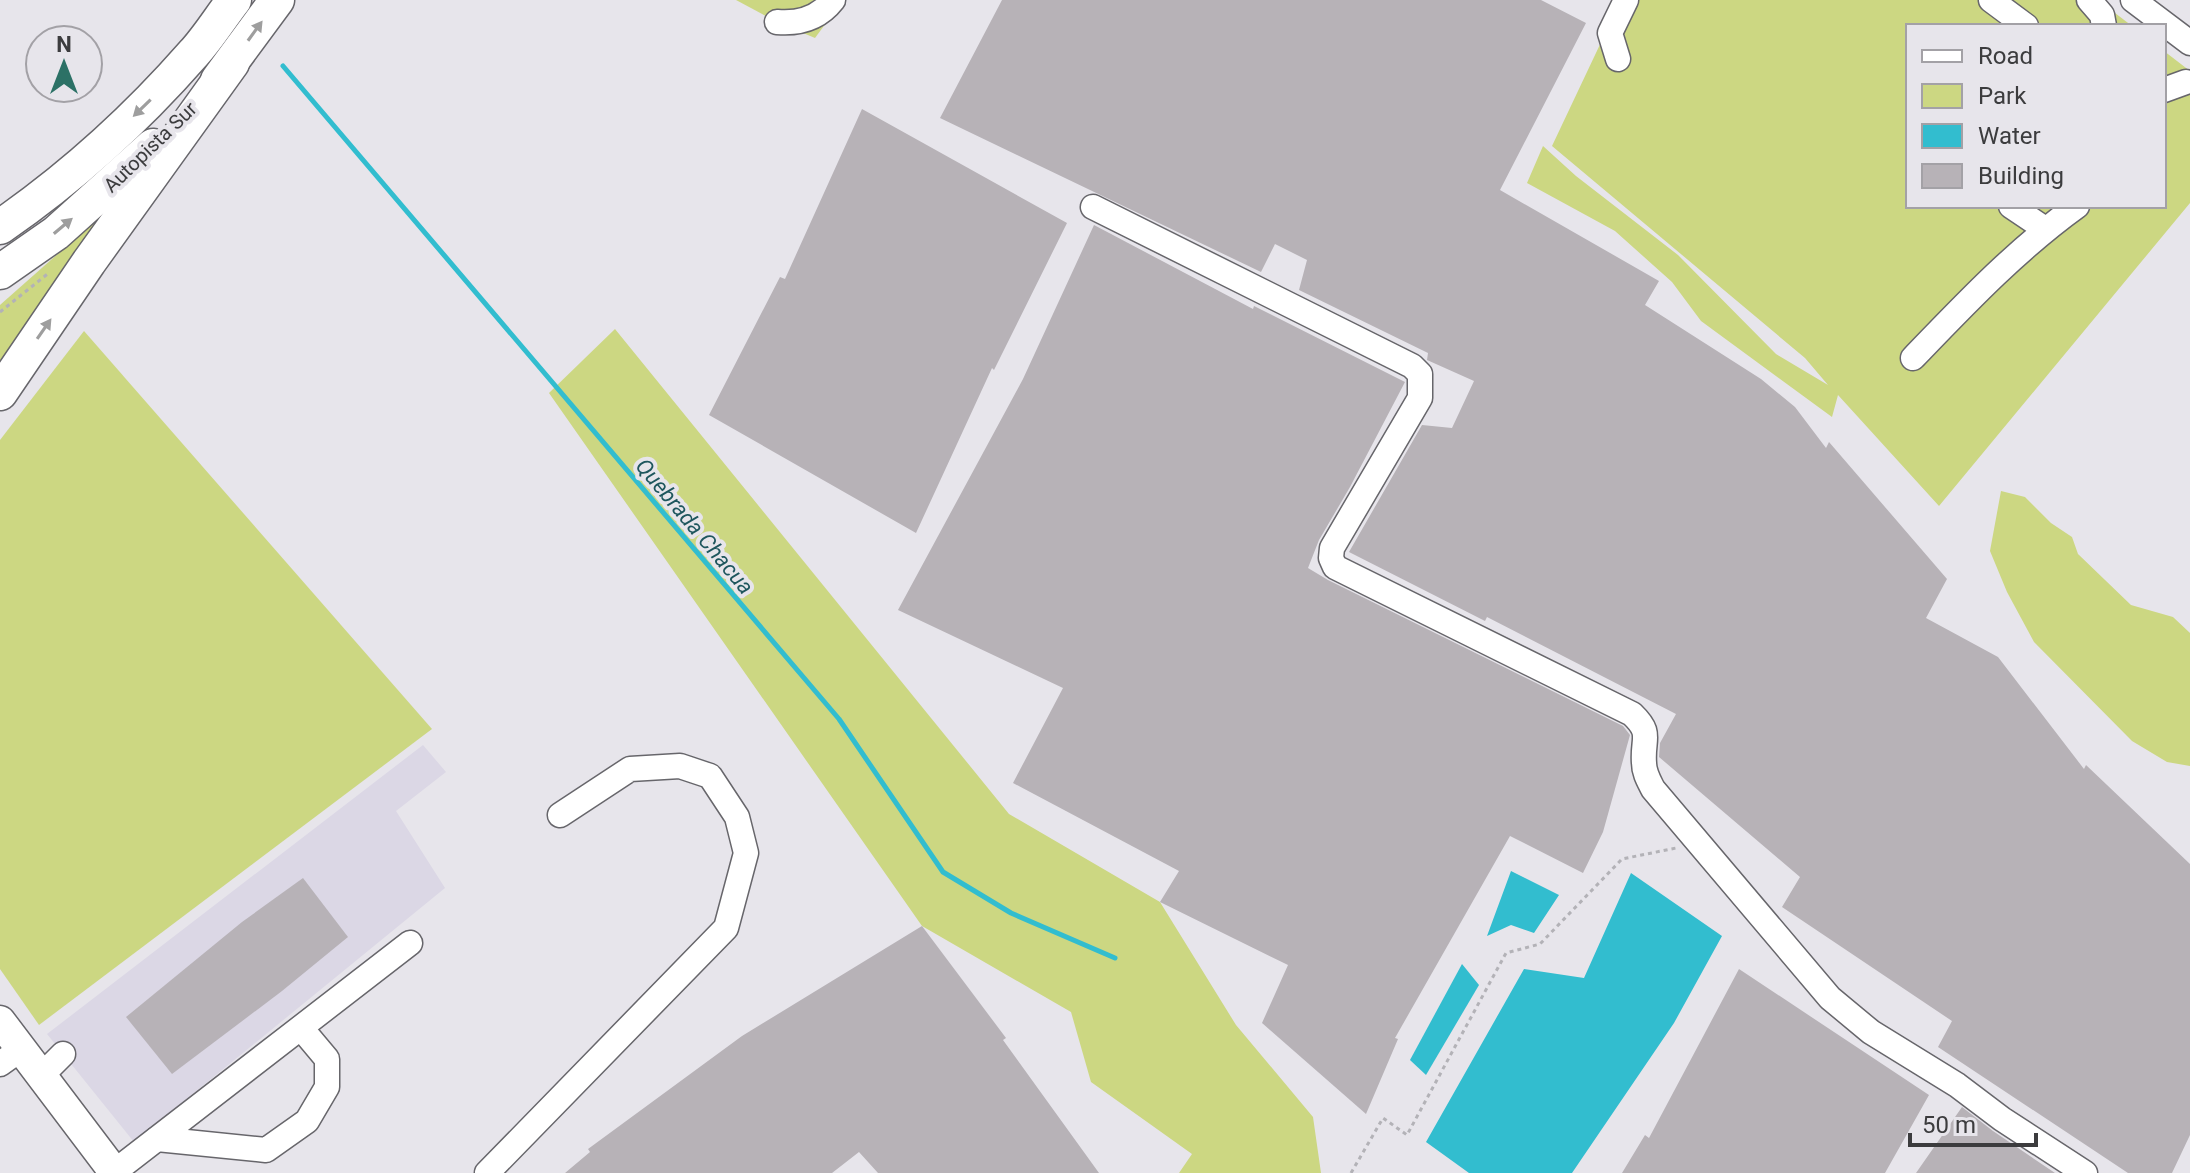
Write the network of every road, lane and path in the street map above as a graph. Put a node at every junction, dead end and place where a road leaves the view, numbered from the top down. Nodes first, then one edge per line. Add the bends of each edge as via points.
1 (234, 0) edge
2 (277, 0) edge
3 (833, 0) edge
4 (1626, 0) edge
5 (1991, 0) edge
6 (2089, 0) edge
7 (2133, 0) edge
8 (777, 22) dead end
9 (2023, 24) edge
10 (2104, 24) edge
11 (2165, 24) edge
12 (2166, 25) edge
13 (2190, 43) edge
14 (1618, 59) dead end
15 (232, 63) junction
16 (1093, 207) dead end
17 (2014, 208) edge
18 (2074, 208) edge
19 (0, 227) edge
20 (2045, 229) junction
21 (0, 272) edge
22 (1913, 358) dead end
23 (0, 393) edge
24 (560, 815) dead end
25 (1701, 844) junction
26 (410, 943) dead end
27 (0, 1021) edge
28 (301, 1028) junction
29 (63, 1054) dead end
30 (11, 1057) edge
31 (41, 1076) junction
32 (157, 1139) junction
33 (266, 1161) edge
34 (114, 1172) edge
35 (487, 1173) edge
36 (1351, 1173) edge
37 (2085, 1173) edge

1 -> 19 highway, Autopista Sur via 147,104 86,161
15 -> 2 highway, Autopista Sur
3 - 8 street via 812,18
4 - 14 street via 1610,33
5 - 9 street
6 - 10 street
7 - 11 street
12 - 13 street
21 -> 15 highway, Autopista Sur via 118,180
23 -> 15 highway
16 - 25 street via 1420,374 1420,398 1332,548 1335,567 1632,714 1645,726 1643,762 1653,789
17 - 20 street
18 - 20 street
20 - 22 street
24 - 35 street via 630,769 680,766 710,776 737,817 746,853 726,928
25 - 36 path via 1622,859 1540,944 1506,953 1407,1135 1383,1118
25 - 37 street via 1830,998 1871,1032
26 - 28 street
27 - 30 main road
28 - 32 street
28 - 33 street via 327,1059 327,1087 307,1121
29 - 31 street
30 - 31 main road
31 - 34 main road
32 - 33 street
32 - 34 street

